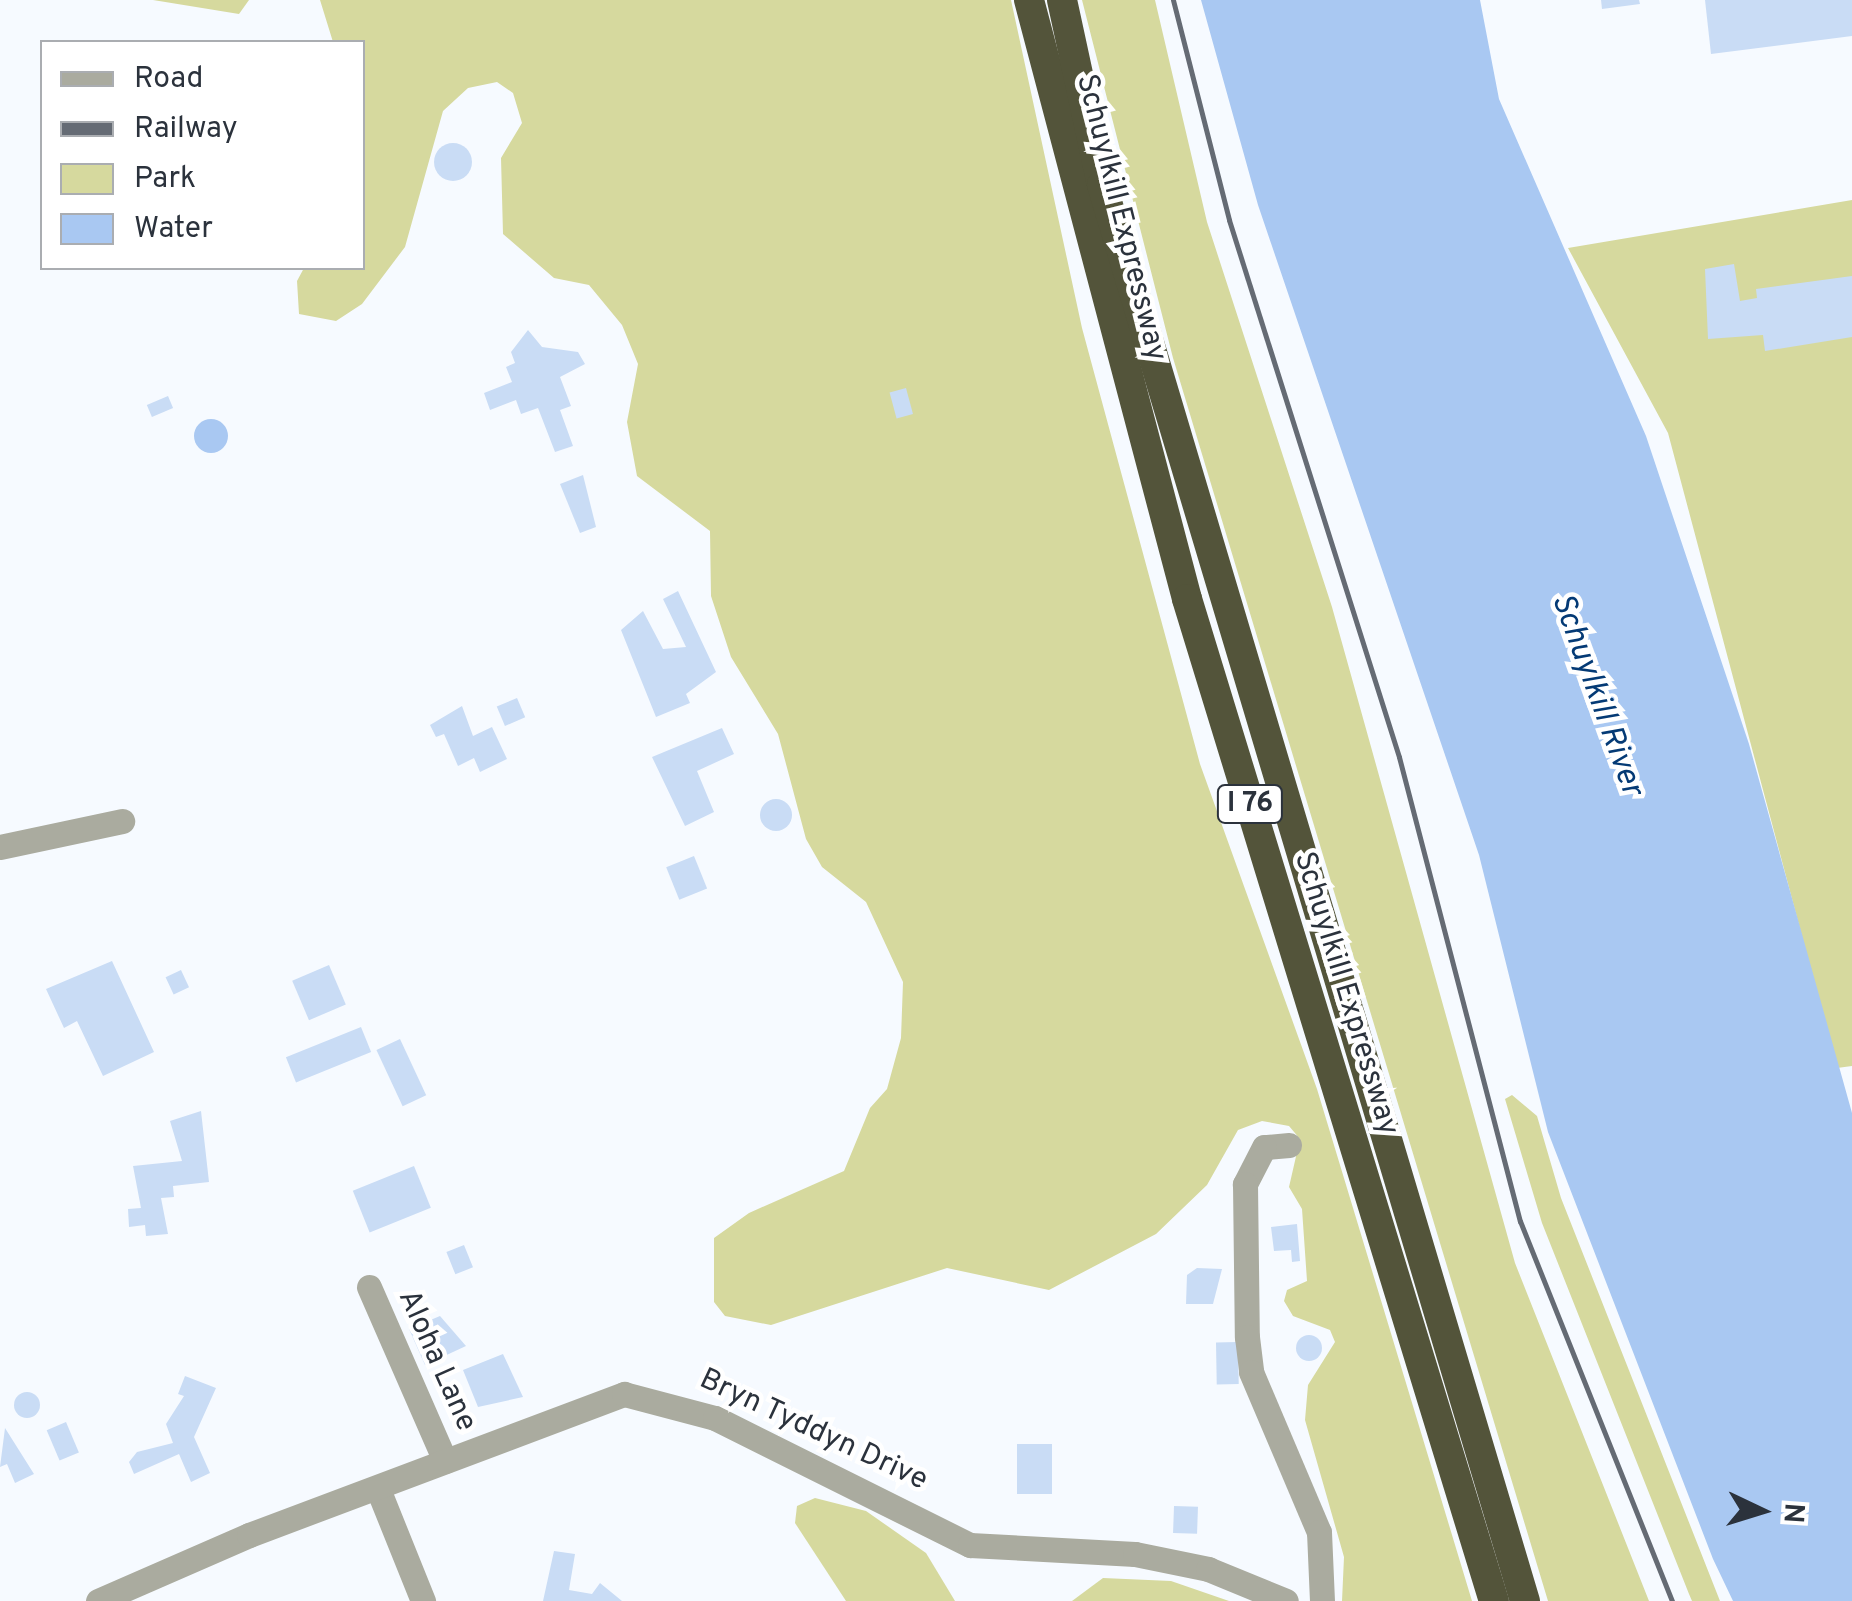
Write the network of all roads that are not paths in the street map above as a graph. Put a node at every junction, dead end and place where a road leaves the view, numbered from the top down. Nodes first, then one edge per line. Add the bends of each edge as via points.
1 (1029, 0) edge
2 (1062, 0) edge
3 (122, 821) dead end
4 (0, 847) edge
5 (1289, 1146) dead end
6 (368, 1287) dead end
7 (445, 1461) junction
8 (378, 1488) junction
9 (98, 1601) edge
10 (423, 1601) edge
11 (1286, 1601) edge
12 (1322, 1601) edge
13 (1494, 1601) edge
14 (1525, 1601) edge

1 - 13 highway, Schuylkill Expressway / I 76 via 1187,599
2 - 14 highway, Schuylkill Expressway / I 76 via 1102,185
3 - 4 street
5 - 12 street via 1264,1146 1245,1184 1246,1337 1251,1372 1318,1532
6 - 7 street, Aloha Lane
7 - 8 street, Bryn Tyddyn Drive
7 - 11 street, Bryn Tyddyn Drive via 624,1394 667,1400 904,1505 970,1544 1135,1554 1208,1568
8 - 9 street, Bryn Tyddyn Drive
8 - 10 street

